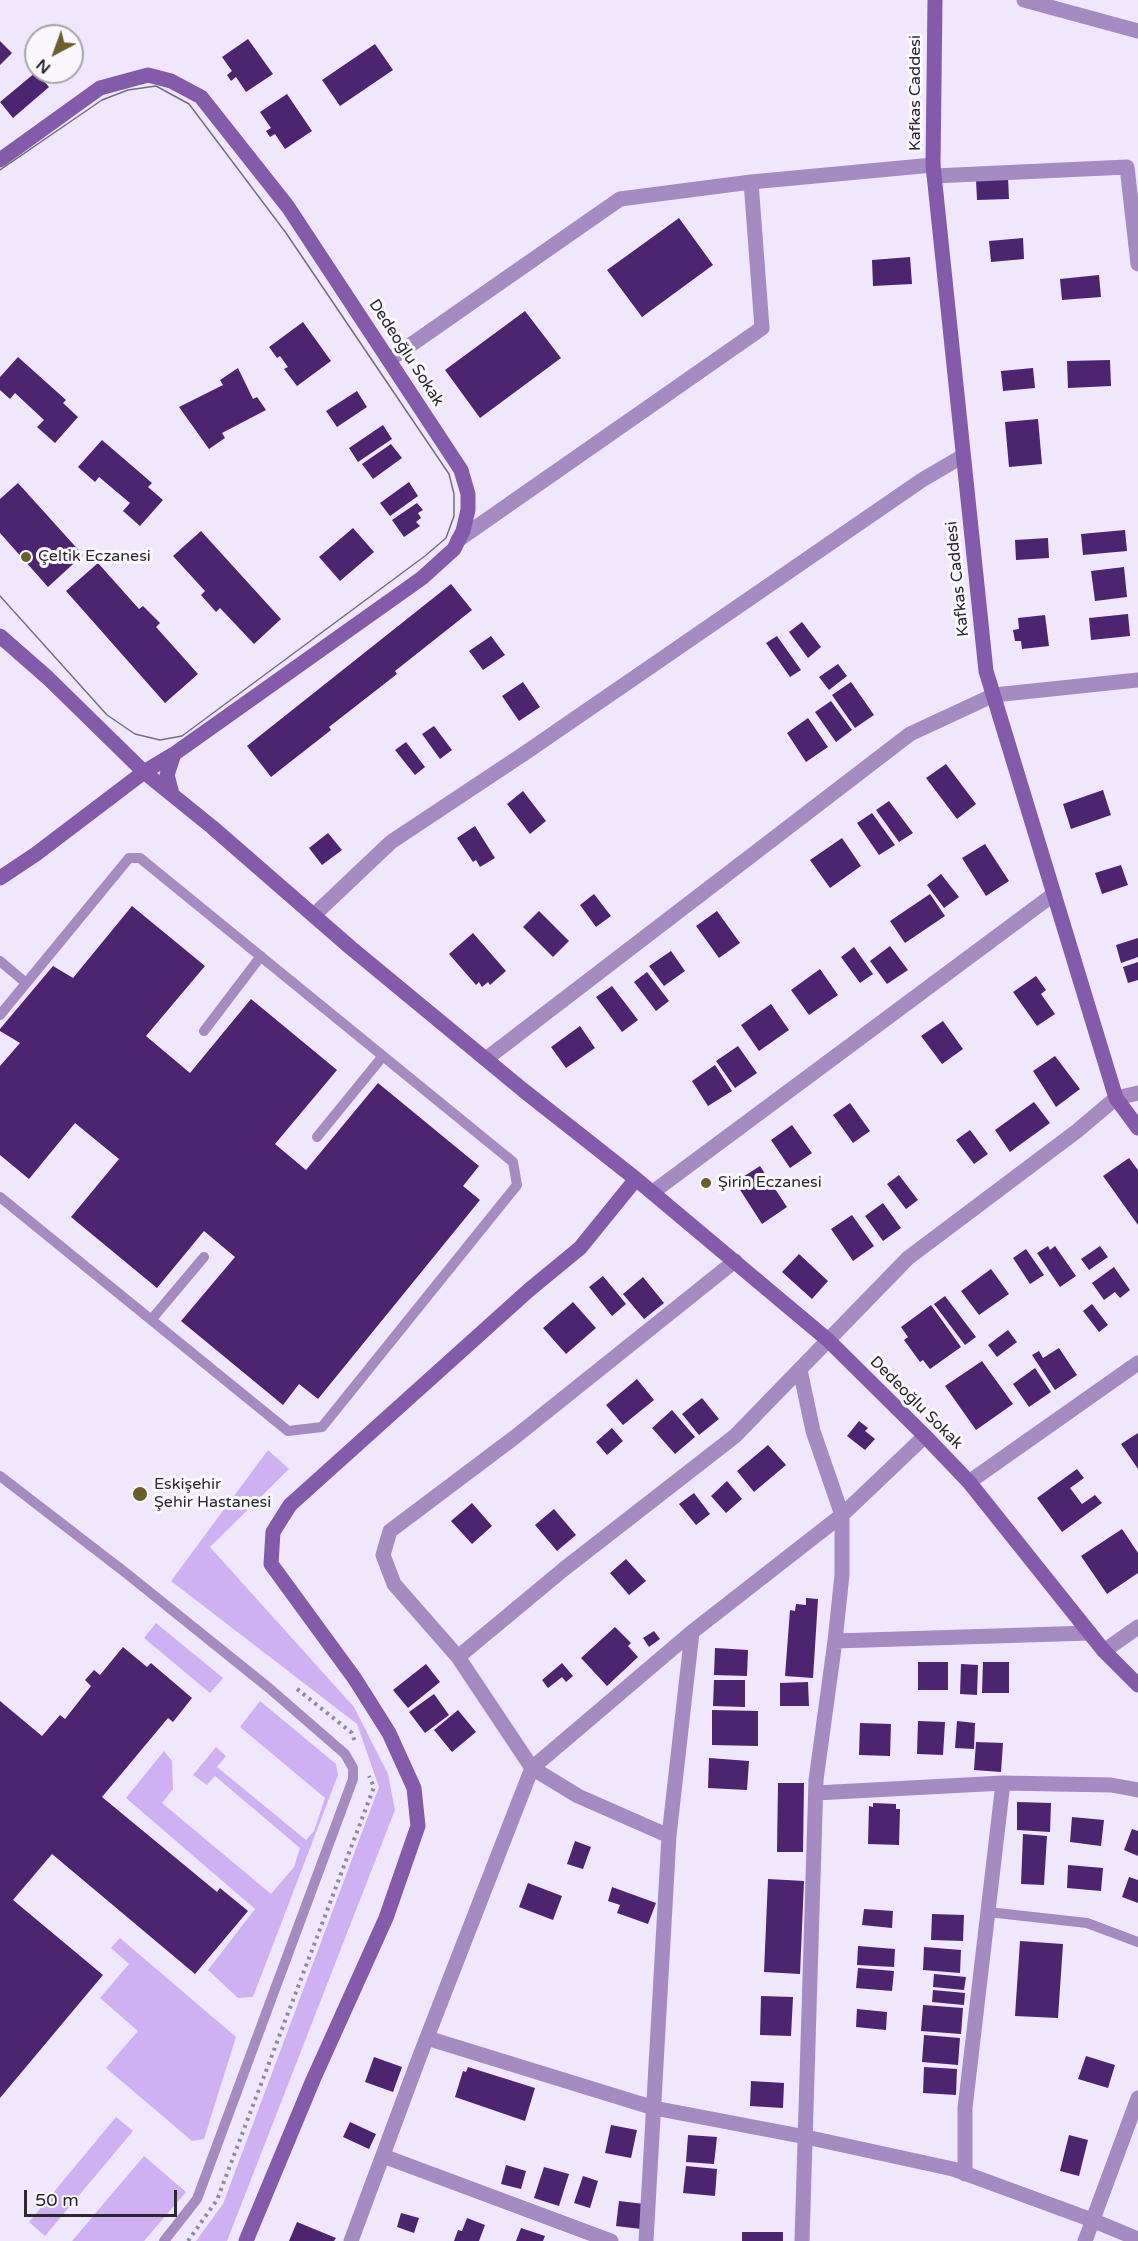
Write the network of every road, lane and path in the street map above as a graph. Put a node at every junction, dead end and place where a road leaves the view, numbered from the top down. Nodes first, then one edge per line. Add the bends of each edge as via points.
1 (934, 0) edge
2 (1024, 0) edge
3 (1138, 31) edge
4 (0, 160) edge
5 (1133, 166) edge
6 (934, 171) junction
7 (751, 182) junction
8 (1138, 264) edge
9 (389, 360) junction
10 (963, 456) junction
11 (458, 540) junction
12 (0, 636) edge
13 (1138, 680) edge
14 (994, 696) junction
15 (174, 754) junction
16 (144, 772) junction
17 (172, 794) junction
18 (0, 878) edge
19 (1054, 894) junction
20 (314, 915) junction
21 (261, 956) junction
22 (0, 961) edge
23 (26, 983) junction
24 (4, 1001) edge
25 (0, 1015) edge
26 (204, 1031) dead end
27 (383, 1056) junction
28 (486, 1059) junction
29 (1138, 1093) edge
30 (1116, 1098) junction
31 (1138, 1128) edge
32 (317, 1137) dead end
33 (636, 1179) junction
34 (653, 1192) junction
35 (0, 1197) edge
36 (204, 1257) dead end
37 (735, 1261) junction
38 (151, 1320) junction
39 (828, 1340) junction
40 (1138, 1363) edge
41 (800, 1370) junction
42 (925, 1436) junction
43 (0, 1476) edge
44 (969, 1482) junction
45 (842, 1515) junction
46 (1138, 1627) edge
47 (692, 1632) junction
48 (1090, 1633) junction
49 (836, 1641) junction
50 (1104, 1651) junction
51 (458, 1657) junction
52 (288, 1682) dead end
53 (1138, 1685) edge
54 (356, 1744) dead end
55 (365, 1765) dead end
56 (532, 1768) junction
57 (1003, 1783) junction
58 (1138, 1790) edge
59 (816, 1793) junction
60 (669, 1836) junction
61 (988, 1912) junction
62 (1138, 1942) edge
63 (427, 2038) junction
64 (1138, 2098) edge
65 (654, 2108) junction
66 (806, 2137) junction
67 (382, 2156) junction
68 (965, 2174) junction
69 (1092, 2220) junction
70 (1138, 2239) edge
71 (164, 2241) edge
72 (188, 2241) edge
73 (246, 2241) edge
74 (351, 2241) edge
75 (611, 2241) edge
76 (646, 2241) edge
77 (801, 2241) edge
78 (1085, 2241) edge

1 - 6 street, Kafkas Caddesi
2 - 3 street
4 - 9 street, Dedeoğlu Sokak via 100,88 148,75 171,81 201,97 288,207
5 - 6 street
5 - 8 street
6 - 7 street
6 - 10 street, Kafkas Caddesi
7 - 9 street via 620,199
7 - 11 street via 762,328
9 - 11 street, Dedeoğlu Sokak via 461,470 468,510
10 - 14 street, Kafkas Caddesi via 986,670
10 - 20 street via 922,480 391,842
11 - 15 street, Dedeoğlu Sokak via 454,549 422,578
12 - 16 street
13 - 14 street
14 - 19 street, Kafkas Caddesi
14 - 28 street via 910,734
15 - 16 street, Dedeoğlu Sokak
15 - 17 street via 167,775
16 - 17 street, Dedeoğlu Sokak
16 - 18 street, Dedeoğlu Sokak
17 - 20 street, Dedeoğlu Sokak
19 - 30 street, Kafkas Caddesi
19 - 34 street
20 - 28 street, Dedeoğlu Sokak
21 - 23 lane via 140,858 129,858
21 - 26 lane
21 - 27 lane
22 - 23 lane
23 - 24 lane
24 - 25 lane
27 - 32 lane
27 - 38 lane via 513,1162 517,1185 322,1426 288,1431
28 - 33 street, Dedeoğlu Sokak
29 - 30 street
30 - 31 street, Kafkas Caddesi
30 - 39 street via 908,1258
33 - 34 street, Dedeoğlu Sokak
33 - 73 street via 580,1248 290,1505 273,1532 271,1564 355,1679 389,1733 414,1788 418,1826 386,1918
34 - 37 street, Dedeoğlu Sokak
35 - 38 lane
36 - 38 lane
37 - 39 street, Dedeoğlu Sokak
37 - 51 street via 515,1437 390,1531 383,1555 394,1584
39 - 41 street
39 - 42 street, Dedeoğlu Sokak
40 - 44 street
41 - 45 street via 813,1431
41 - 51 street via 735,1436
42 - 44 street, Dedeoğlu Sokak
42 - 45 street
43 - 71 lane via 269,1688 345,1754 353,1768 353,1779 197,2199
44 - 48 street, Dedeoğlu Sokak
45 - 47 street
45 - 49 street
46 - 50 street
47 - 56 street
47 - 60 street
48 - 49 street
48 - 50 street, Dedeoğlu Sokak
49 - 59 street
50 - 53 street, Dedeoğlu Sokak
51 - 56 street
52 - 54 path via 352,1733
55 - 72 path via 374,1787 218,2200
56 - 60 street via 578,1796
56 - 63 street
57 - 58 street via 1111,1785
57 - 59 street
57 - 61 street
59 - 66 street
60 - 65 street
61 - 62 lane via 1087,1923
61 - 68 street via 965,2108
63 - 65 street
63 - 67 street
64 - 69 street
65 - 66 street
65 - 76 street
66 - 68 street
66 - 77 street
67 - 74 street
67 - 75 street
68 - 69 street
69 - 70 street
69 - 78 street

